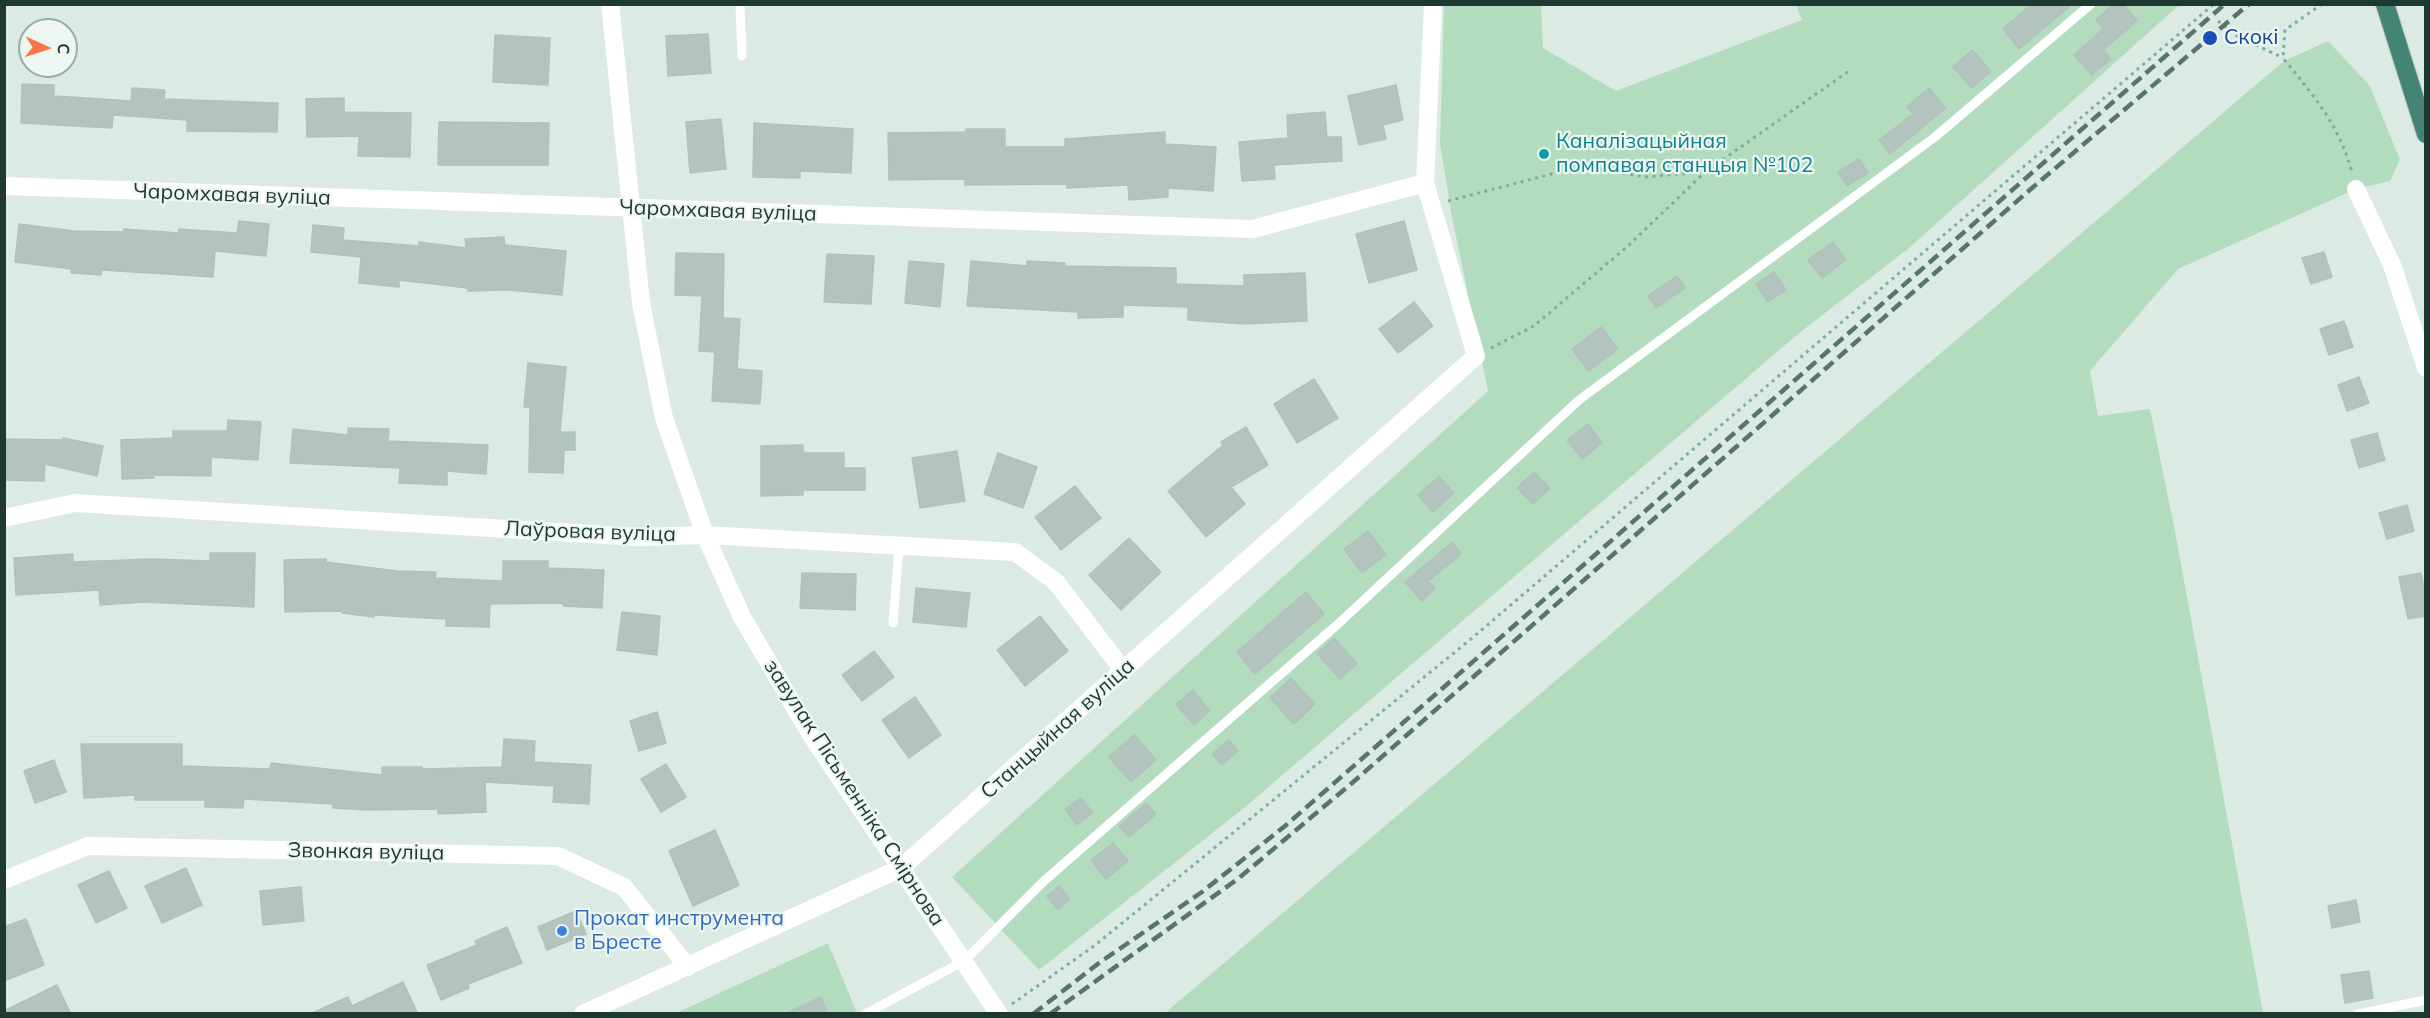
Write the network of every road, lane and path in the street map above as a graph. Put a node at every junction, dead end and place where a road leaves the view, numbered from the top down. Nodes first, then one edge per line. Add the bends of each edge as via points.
1 (610, 4) edge
2 (740, 4) edge
3 (1433, 4) edge
4 (2091, 4) edge
5 (2214, 4) edge
6 (2322, 4) edge
7 (2385, 4) edge
8 (2218, 21) dead end
9 (742, 56) dead end
10 (2283, 58) junction
11 (1849, 71) dead end
12 (2426, 134) edge
13 (1705, 172) junction
14 (1425, 183) junction
15 (4, 186) edge
16 (2356, 189) joint
17 (1432, 204) junction
18 (629, 208) junction
19 (1476, 356) junction
20 (2426, 368) edge
21 (4, 518) edge
22 (705, 535) junction
23 (899, 547) junction
24 (893, 623) dead end
25 (1124, 670) junction
26 (901, 868) junction
27 (4, 880) edge
28 (964, 961) junction
29 (688, 967) junction
30 (2426, 1000) edge
31 (999, 1013) edge
32 (583, 1014) edge
33 (865, 1014) edge
34 (2358, 1014) edge

1 - 18 street, завулак Пісьменніка Смірнова
2 - 9 lane
3 - 14 street
4 - 28 lane via 1935,137 1579,400 1338,624 1044,881
5 - 31 path via 1471,639 1094,946
6 - 10 path via 2286,30
7 - 12 highway
8 - 10 path via 2237,36
10 - 16 path via 2331,119 2344,144
11 - 13 path
13 - 17 path via 1644,177 1582,166
13 - 19 path via 1629,245 1534,326
14 - 17 street
14 - 18 street, Чаромхавая вуліца via 1253,229
15 - 18 street, Чаромхавая вуліца
16 - 20 street via 2392,265
17 - 19 street
18 - 22 street, завулак Пісьменніка Смірнова via 641,303 664,418
19 - 25 street, Станцыйная вуліца
21 - 22 street, Лаўровая вуліца via 75,503 639,537
22 - 23 street, Лаўровая вуліца
22 - 26 street, завулак Пісьменніка Смірнова via 742,617 810,735
23 - 24 lane
23 - 25 street, Лаўровая вуліца via 1015,552 1056,582
25 - 26 street, Станцыйная вуліца
26 - 28 street, завулак Пісьменніка Смірнова
26 - 29 street, Станцыйная вуліца
27 - 29 street, Звонкая вуліца via 88,846 558,856 624,887
28 - 31 street, завулак Пісьменніка Смірнова
28 - 33 lane
29 - 32 street, Станцыйная вуліца
30 - 34 lane

